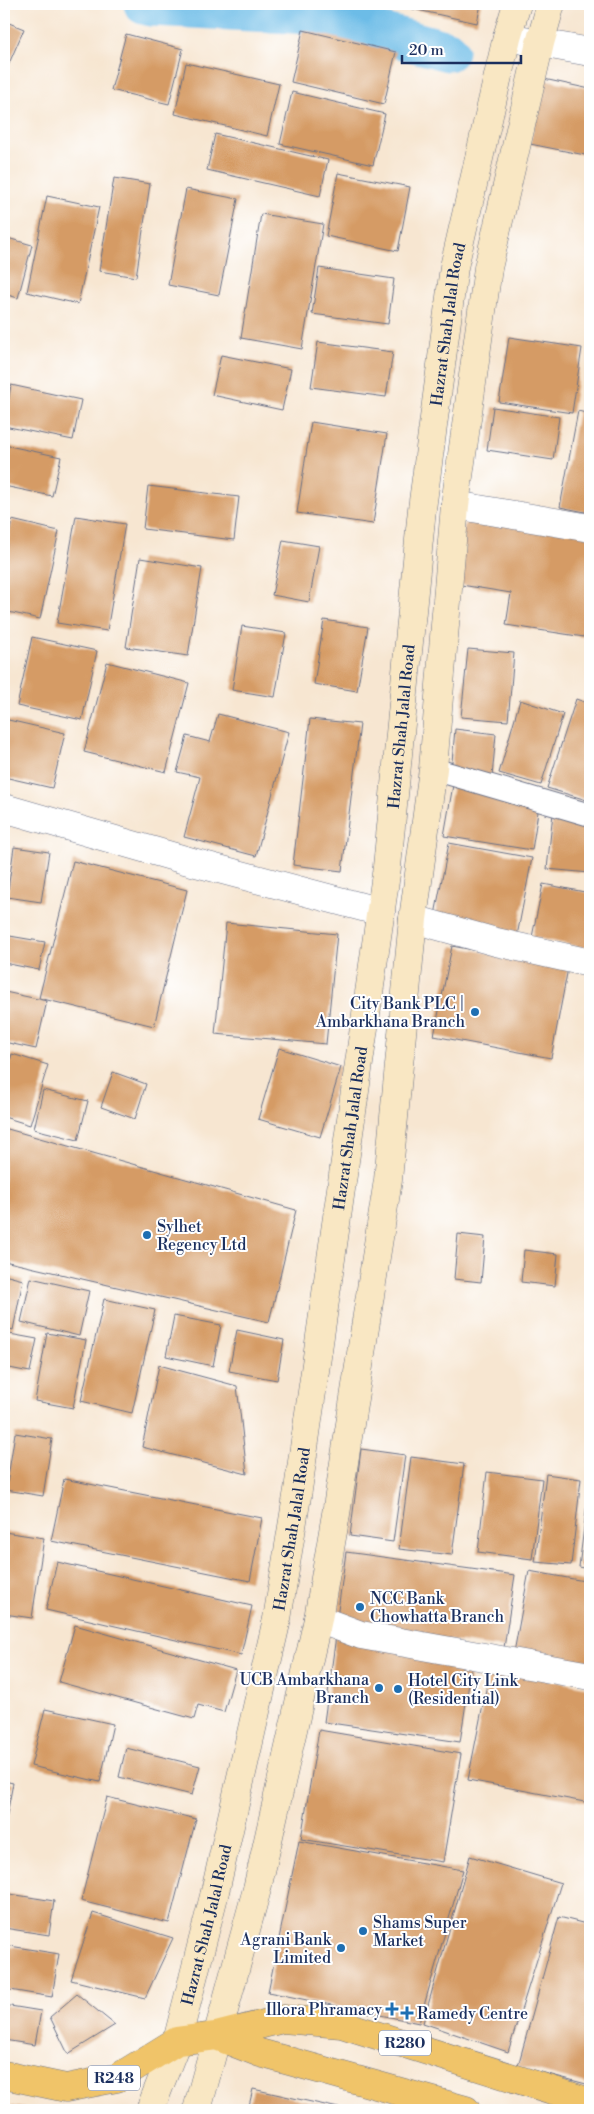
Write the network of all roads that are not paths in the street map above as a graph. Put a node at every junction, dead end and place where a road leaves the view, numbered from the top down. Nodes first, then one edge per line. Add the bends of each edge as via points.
1 (517, 4) edge
2 (551, 4) edge
3 (507, 37) junction
4 (540, 43) junction
5 (590, 52) edge
6 (455, 504) junction
7 (590, 528) edge
8 (433, 769) junction
9 (4, 808) edge
10 (590, 815) edge
11 (381, 912) junction
12 (413, 919) junction
13 (590, 963) edge
14 (318, 1619) junction
15 (590, 1676) edge
16 (216, 2036) junction
17 (177, 2041) junction
18 (4, 2075) edge
19 (590, 2102) edge
20 (150, 2110) edge
21 (197, 2110) edge
22 (466, 2110) edge

1 - 3 main road, Hazrat Shah Jalal Road
2 - 4 main road, Hazrat Shah Jalal Road
3 - 4 street
3 - 11 main road, Hazrat Shah Jalal Road via 454,267 422,510
4 - 5 street
4 - 6 main road, Hazrat Shah Jalal Road via 488,268
6 - 7 street
6 - 8 main road, Hazrat Shah Jalal Road
8 - 10 lane
8 - 12 main road, Hazrat Shah Jalal Road
9 - 11 street
11 - 17 main road, Hazrat Shah Jalal Road via 277,1618 214,1896
12 - 13 street
12 - 14 main road, Hazrat Shah Jalal Road via 388,1180
14 - 15 street via 362,1635
14 - 16 main road, Hazrat Shah Jalal Road via 257,1889
16 - 17 main road, R248
16 - 19 main road, R280 via 283,2019 342,2024
16 - 21 main road, Hazrat Shah Jalal Road
16 - 22 main road via 260,2053
17 - 18 main road, R248 via 117,2078 66,2088
17 - 20 main road, Hazrat Shah Jalal Road

